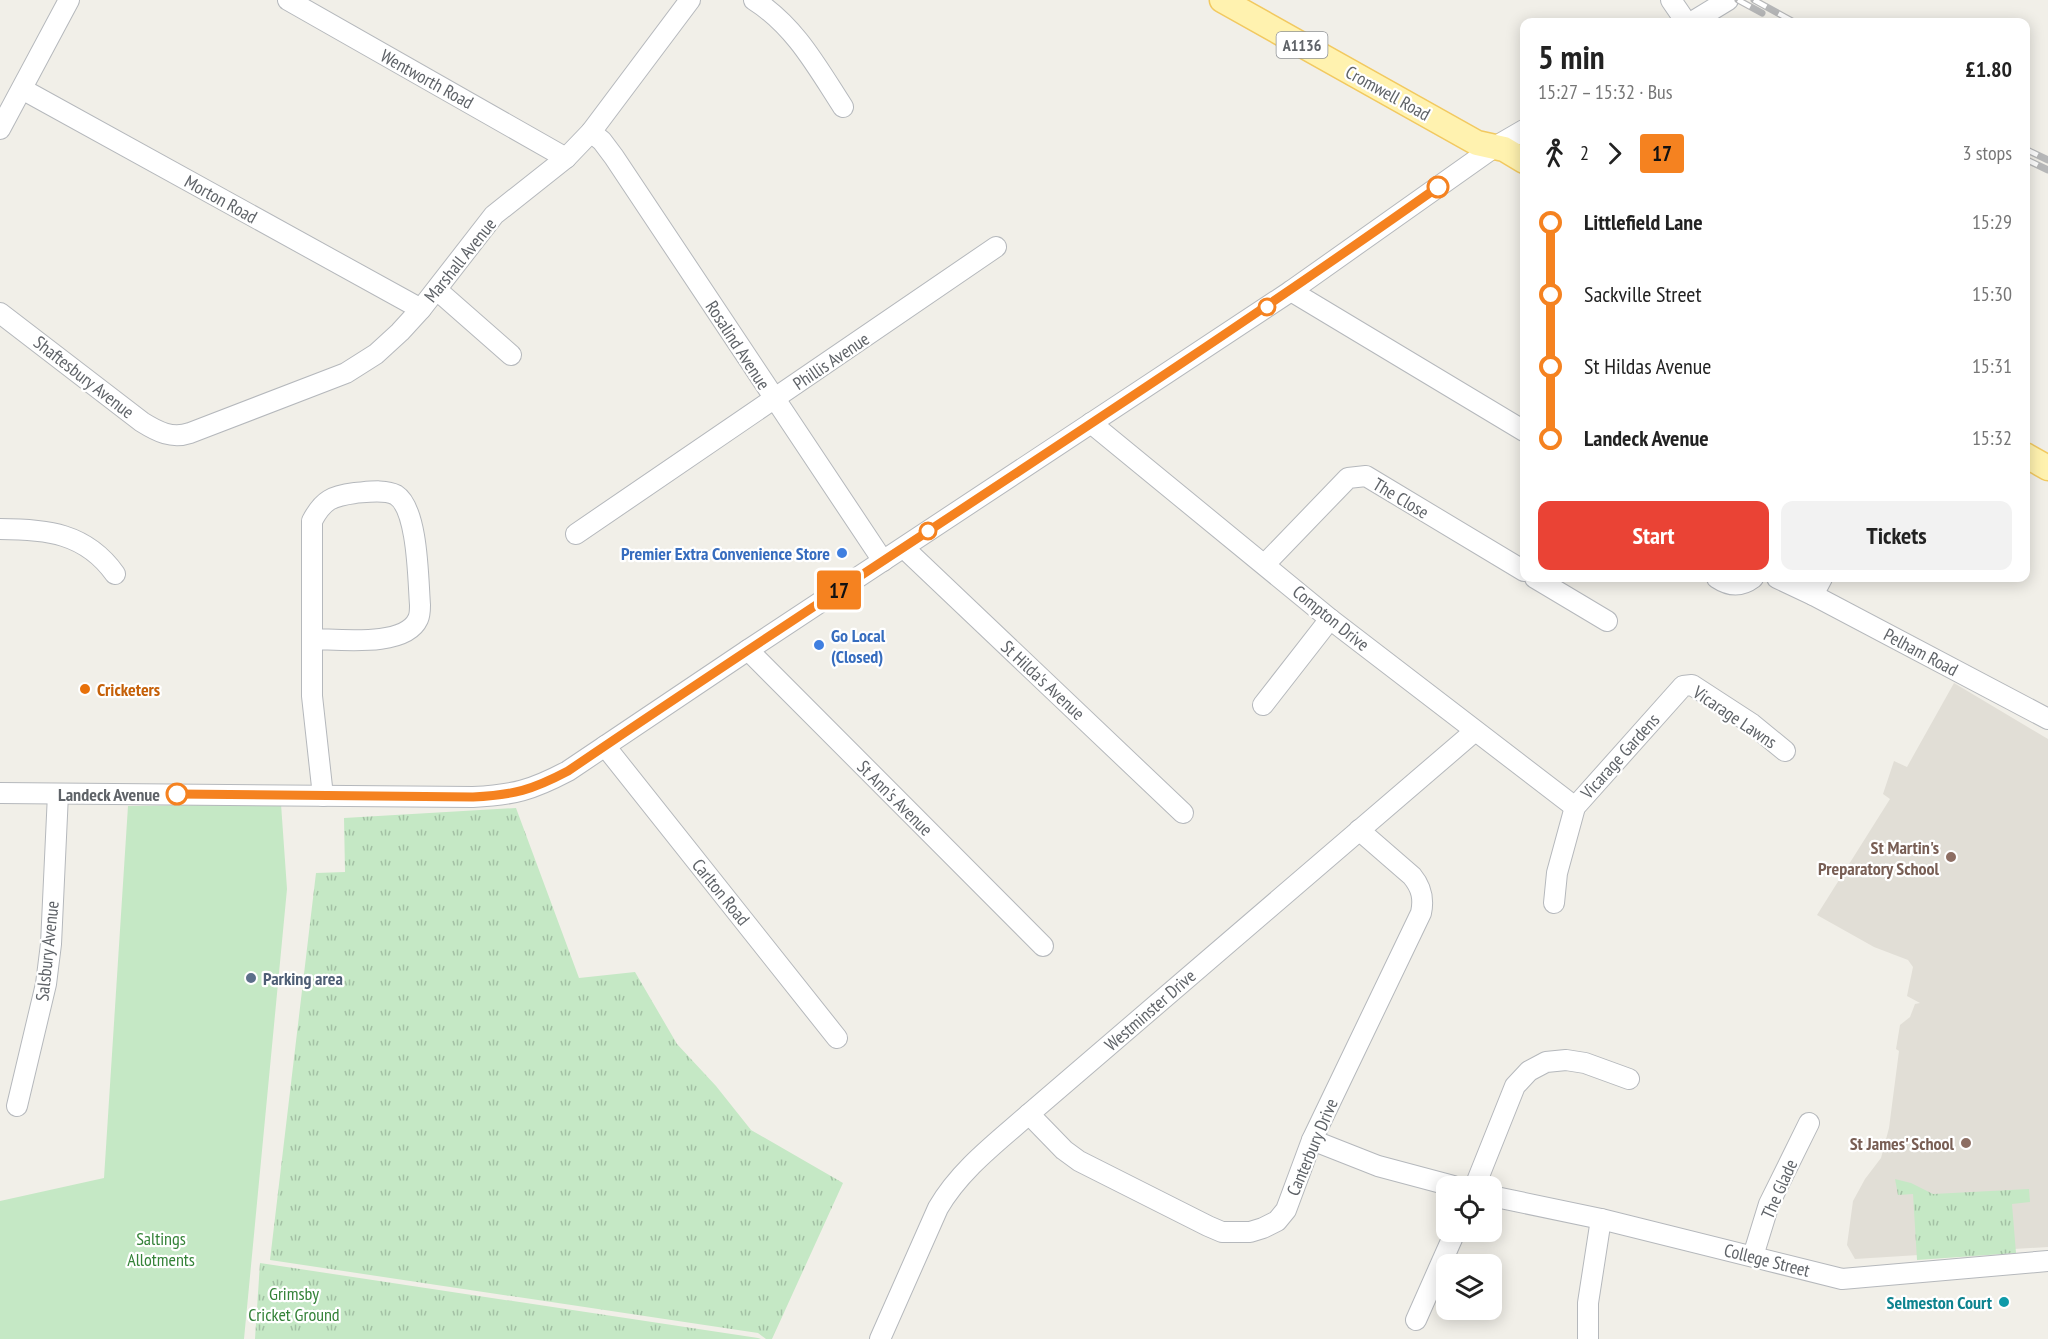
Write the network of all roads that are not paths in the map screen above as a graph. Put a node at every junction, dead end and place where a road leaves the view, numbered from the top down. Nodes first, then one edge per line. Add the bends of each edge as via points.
1 (69, 0) edge
2 (288, 0) edge
3 (690, 0) edge
4 (754, 0) edge
5 (1222, 0) edge
6 (1671, 0) edge
7 (1728, 0) edge
8 (1683, 18) edge
9 (1699, 18) edge
10 (22, 89) junction
11 (843, 107) dead end
12 (0, 129) edge
13 (591, 132) junction
14 (1520, 132) edge
15 (1493, 148) junction
16 (566, 158) junction
17 (1520, 159) edge
18 (996, 247) dead end
19 (437, 290) junction
20 (1290, 291) junction
21 (421, 309) junction
22 (0, 313) edge
23 (511, 355) dead end
24 (775, 400) junction
25 (1091, 423) junction
26 (1520, 429) edge
27 (171, 436) joint
28 (2030, 458) edge
29 (2048, 468) edge
30 (0, 529) edge
31 (576, 534) dead end
32 (904, 548) junction
33 (883, 561) junction
34 (1265, 564) junction
35 (1520, 569) edge
36 (115, 574) dead end
37 (1542, 582) edge
38 (1726, 582) edge
39 (1745, 582) edge
40 (1785, 582) edge
41 (1820, 582) edge
42 (1813, 595) junction
43 (1330, 619) junction
44 (1607, 621) dead end
45 (312, 639) junction
46 (748, 650) junction
47 (1683, 686) joint
48 (1263, 705) dead end
49 (2048, 719) edge
50 (1475, 731) junction
51 (604, 747) junction
52 (1785, 751) dead end
53 (0, 793) edge
54 (58, 794) junction
55 (323, 796) junction
56 (1575, 807) junction
57 (1183, 813) dead end
58 (1359, 830) junction
59 (1554, 903) dead end
60 (1042, 946) dead end
61 (837, 1038) dead end
62 (1629, 1079) dead end
63 (17, 1106) dead end
64 (1029, 1114) junction
65 (1809, 1123) dead end
66 (1312, 1140) junction
67 (1479, 1176) edge
68 (1436, 1181) edge
69 (1502, 1198) edge
70 (1601, 1219) junction
71 (1451, 1242) edge
72 (1753, 1256) junction
73 (2048, 1261) edge
74 (1416, 1320) dead end
75 (887, 1337) edge
76 (1588, 1339) edge

1 - 10 street
2 - 16 street, Wentworth Road
3 - 13 street, Marshall Avenue
4 - 11 street via 794,34
5 - 15 main road, Cromwell Road / A1136 via 1477,143
6 - 8 street
7 - 9 street
10 - 12 street
10 - 21 street, Morton Road
13 - 16 street, Marshall Avenue
13 - 24 street, Rosalind Avenue via 614,157
14 - 15 street
15 - 17 main road, A1136 via 1504,149
15 - 20 street
16 - 19 street, Marshall Avenue via 495,215
18 - 24 street, Phillis Avenue
19 - 21 street, Marshall Avenue
19 - 23 street
20 - 25 street
20 - 26 street
21 - 27 street, Marshall Avenue via 376,354 346,373 190,433
22 - 27 street, Shaftesbury Avenue via 142,423
24 - 31 street, Phillis Avenue
24 - 33 street, Rosalind Avenue
25 - 32 street
25 - 34 street, Compton Drive
28 - 29 main road
30 - 36 street via 66,536 99,554
32 - 33 street
32 - 57 street, St Hilda's Avenue
33 - 46 street
34 - 35 street, The Close via 1348,478 1366,476
34 - 43 street, Compton Drive
37 - 44 street
38 - 39 street
40 - 42 street, Pelham Road
41 - 42 street
42 - 49 street, Pelham Road
43 - 48 street
43 - 50 street, Compton Drive
45 - 45 street via 312,521 319,508 333,496 378,491 394,494 405,503 412,520 418,619 409,629 384,640
45 - 55 street via 312,696
46 - 51 street
46 - 60 street, St Ann's Avenue
47 - 52 street, Vicarage Lawns via 1692,685
47 - 56 street, Vicarage Gardens
50 - 56 street, Compton Drive
50 - 58 street, Westminster Drive
51 - 55 street via 547,782 500,796
51 - 61 street, Carlton Road
53 - 54 street
54 - 55 street
54 - 63 street, Salsbury Avenue via 46,984
56 - 59 street, Vicarage Gardens via 1557,873
58 - 64 street, Westminster Drive
58 - 66 street, Canterbury Drive via 1412,876 1423,903
62 - 67 street via 1566,1060 1546,1062 1529,1071 1515,1086
64 - 66 street, Canterbury Drive via 1064,1150 1086,1165 1222,1232 1250,1232 1276,1221 1286,1210
64 - 75 street, Westminster Drive via 949,1189 929,1228
65 - 72 street, The Glade via 1769,1204
66 - 68 street via 1378,1166
69 - 70 street, College Street
70 - 72 street, College Street
70 - 76 street via 1588,1303
71 - 74 street
72 - 73 street, College Street via 1842,1279

